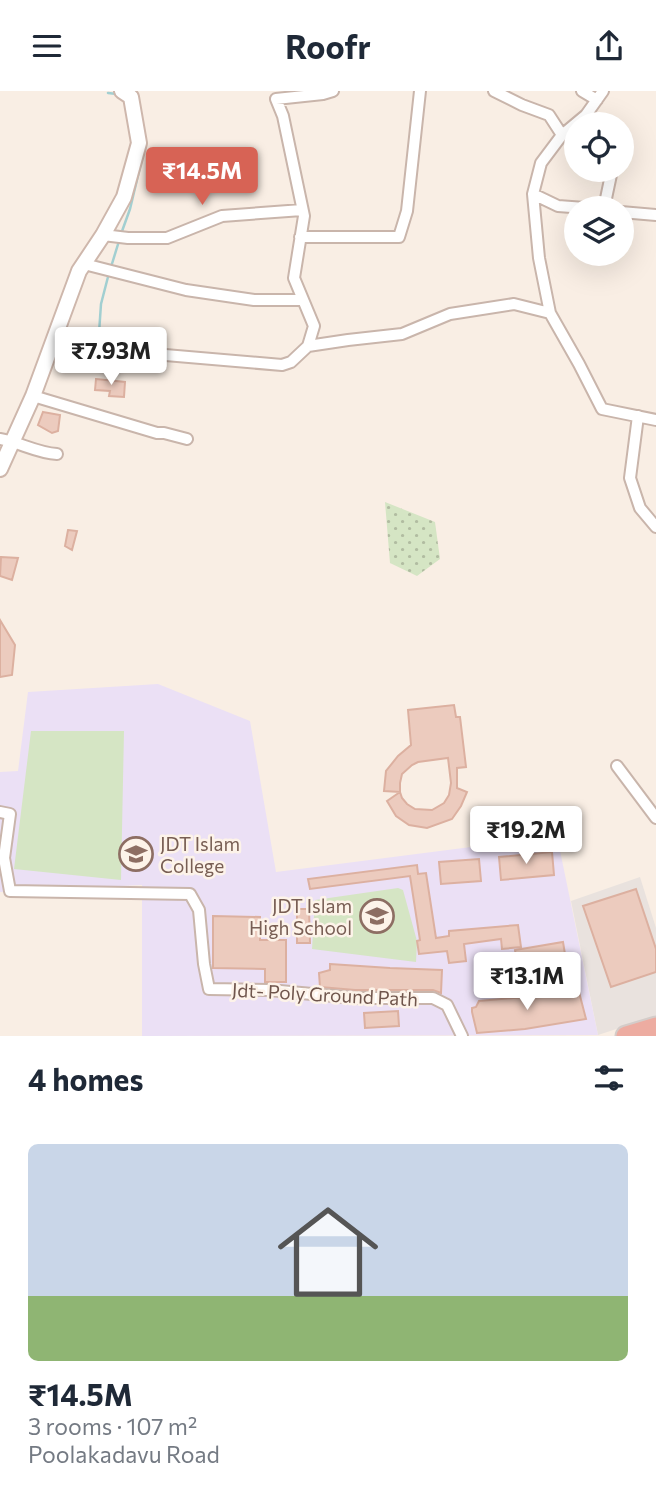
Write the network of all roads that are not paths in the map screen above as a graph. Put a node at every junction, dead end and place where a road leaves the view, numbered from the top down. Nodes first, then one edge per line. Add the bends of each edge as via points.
1 (122, 91) edge
2 (333, 91) edge
3 (420, 91) edge
4 (494, 91) edge
5 (582, 91) edge
6 (600, 95) edge
7 (562, 135) junction
8 (533, 194) junction
9 (564, 206) edge
10 (302, 210) junction
11 (634, 213) edge
12 (656, 215) edge
13 (103, 235) junction
14 (300, 237) junction
15 (84, 264) junction
16 (303, 300) junction
17 (550, 313) junction
18 (94, 345) dead end
19 (308, 346) junction
20 (33, 396) junction
21 (638, 416) junction
22 (656, 420) edge
23 (187, 439) dead end
24 (6, 440) edge
25 (57, 454) dead end
26 (0, 470) edge
27 (656, 527) edge
28 (617, 766) dead end
29 (0, 811) edge
30 (656, 818) edge
31 (656, 1027) edge
32 (462, 1036) edge
33 (626, 1036) edge

1 - 13 street via 131,97 139,143 124,197
2 - 10 street via 275,99 284,116
3 - 14 street via 407,211 399,237
4 - 7 street via 549,115
5 - 6 street
6 - 7 street via 586,115
7 - 8 street via 541,163
8 - 9 street
8 - 17 street via 538,258
10 - 13 street via 222,216 167,238
10 - 14 street
11 - 12 street
13 - 15 street
14 - 16 street via 294,278
15 - 16 street via 186,290 254,300
15 - 20 street
16 - 19 street via 314,325
17 - 19 street via 514,304 450,314 402,334
17 - 21 street via 602,409
18 - 19 street via 282,365
20 - 23 street
20 - 24 street
21 - 22 street
21 - 27 street via 630,478 640,508
24 - 25 street
24 - 26 street
28 - 30 street
29 - 32 street, Jdt- Poly Ground Path via 10,814 4,858 10,891 190,894 200,910 209,989 433,998 447,1005
31 - 33 highway

